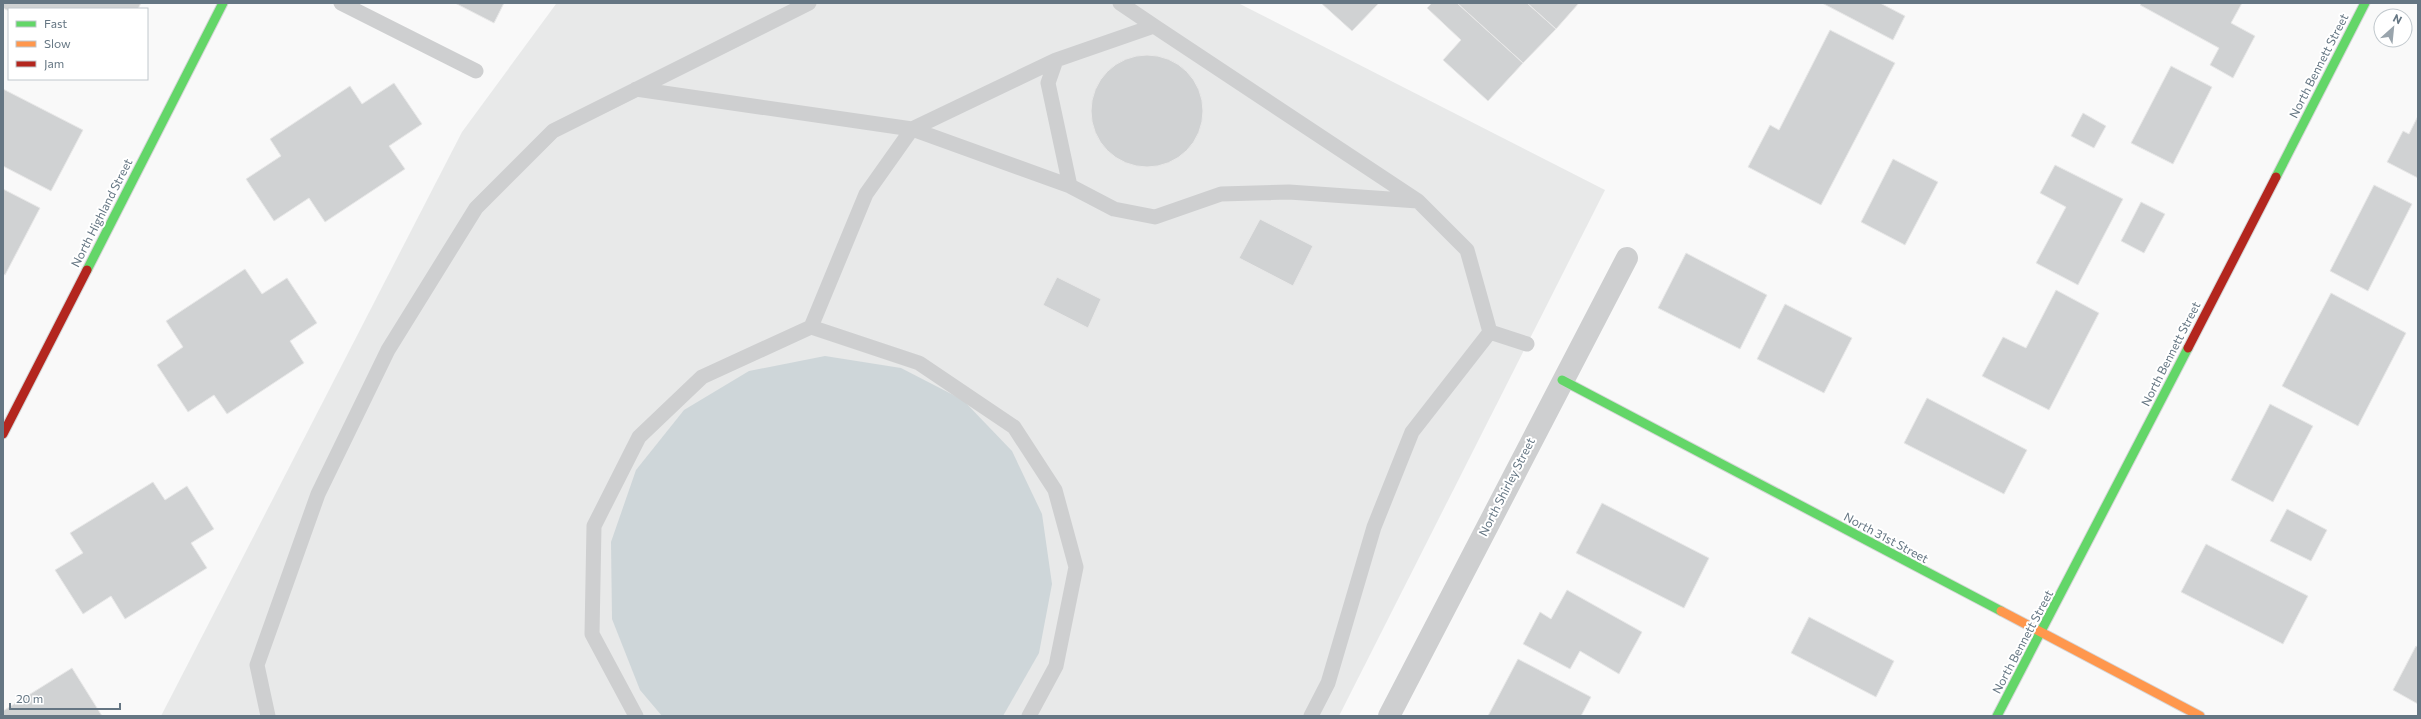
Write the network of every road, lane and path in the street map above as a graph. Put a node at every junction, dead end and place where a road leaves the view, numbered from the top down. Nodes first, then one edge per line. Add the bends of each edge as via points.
1 (223, 3) edge
2 (341, 3) edge
3 (809, 3) edge
4 (1120, 3) edge
5 (2365, 3) edge
6 (1154, 26) junction
7 (1056, 60) junction
8 (476, 71) dead end
9 (636, 89) junction
10 (912, 129) junction
11 (1070, 186) junction
12 (1418, 201) junction
13 (1627, 258) dead end
14 (811, 327) junction
15 (1490, 332) junction
16 (1527, 344) dead end
17 (1562, 380) junction
18 (3, 434) edge
19 (2041, 634) junction
20 (268, 716) edge
21 (636, 716) edge
22 (1030, 716) edge
23 (1311, 716) edge
24 (1389, 716) edge
25 (1997, 716) edge
26 (2200, 716) edge

1 - 18 street, North Highland Street
2 - 8 lane
3 - 9 lane
4 - 6 lane
5 - 19 street, North Bennett Street
6 - 7 lane
6 - 12 lane
7 - 10 lane
7 - 11 lane via 1048,83
9 - 10 lane
9 - 20 lane via 553,131 476,208 388,350 318,494 257,665
10 - 11 lane
10 - 14 lane via 866,194
11 - 12 lane via 1114,209 1155,218 1221,194 1289,192
12 - 15 lane via 1467,250
13 - 17 street, North Shirley Street
14 - 21 lane via 702,377 639,437 594,526 592,634
14 - 22 lane via 919,363 1014,427 1055,490 1076,567 1056,666
15 - 16 lane
15 - 23 lane via 1412,432 1374,527 1328,684
17 - 19 street, North 31st Street
17 - 24 street, North Shirley Street
19 - 25 street, North Bennett Street
19 - 26 street, North 31st Street

